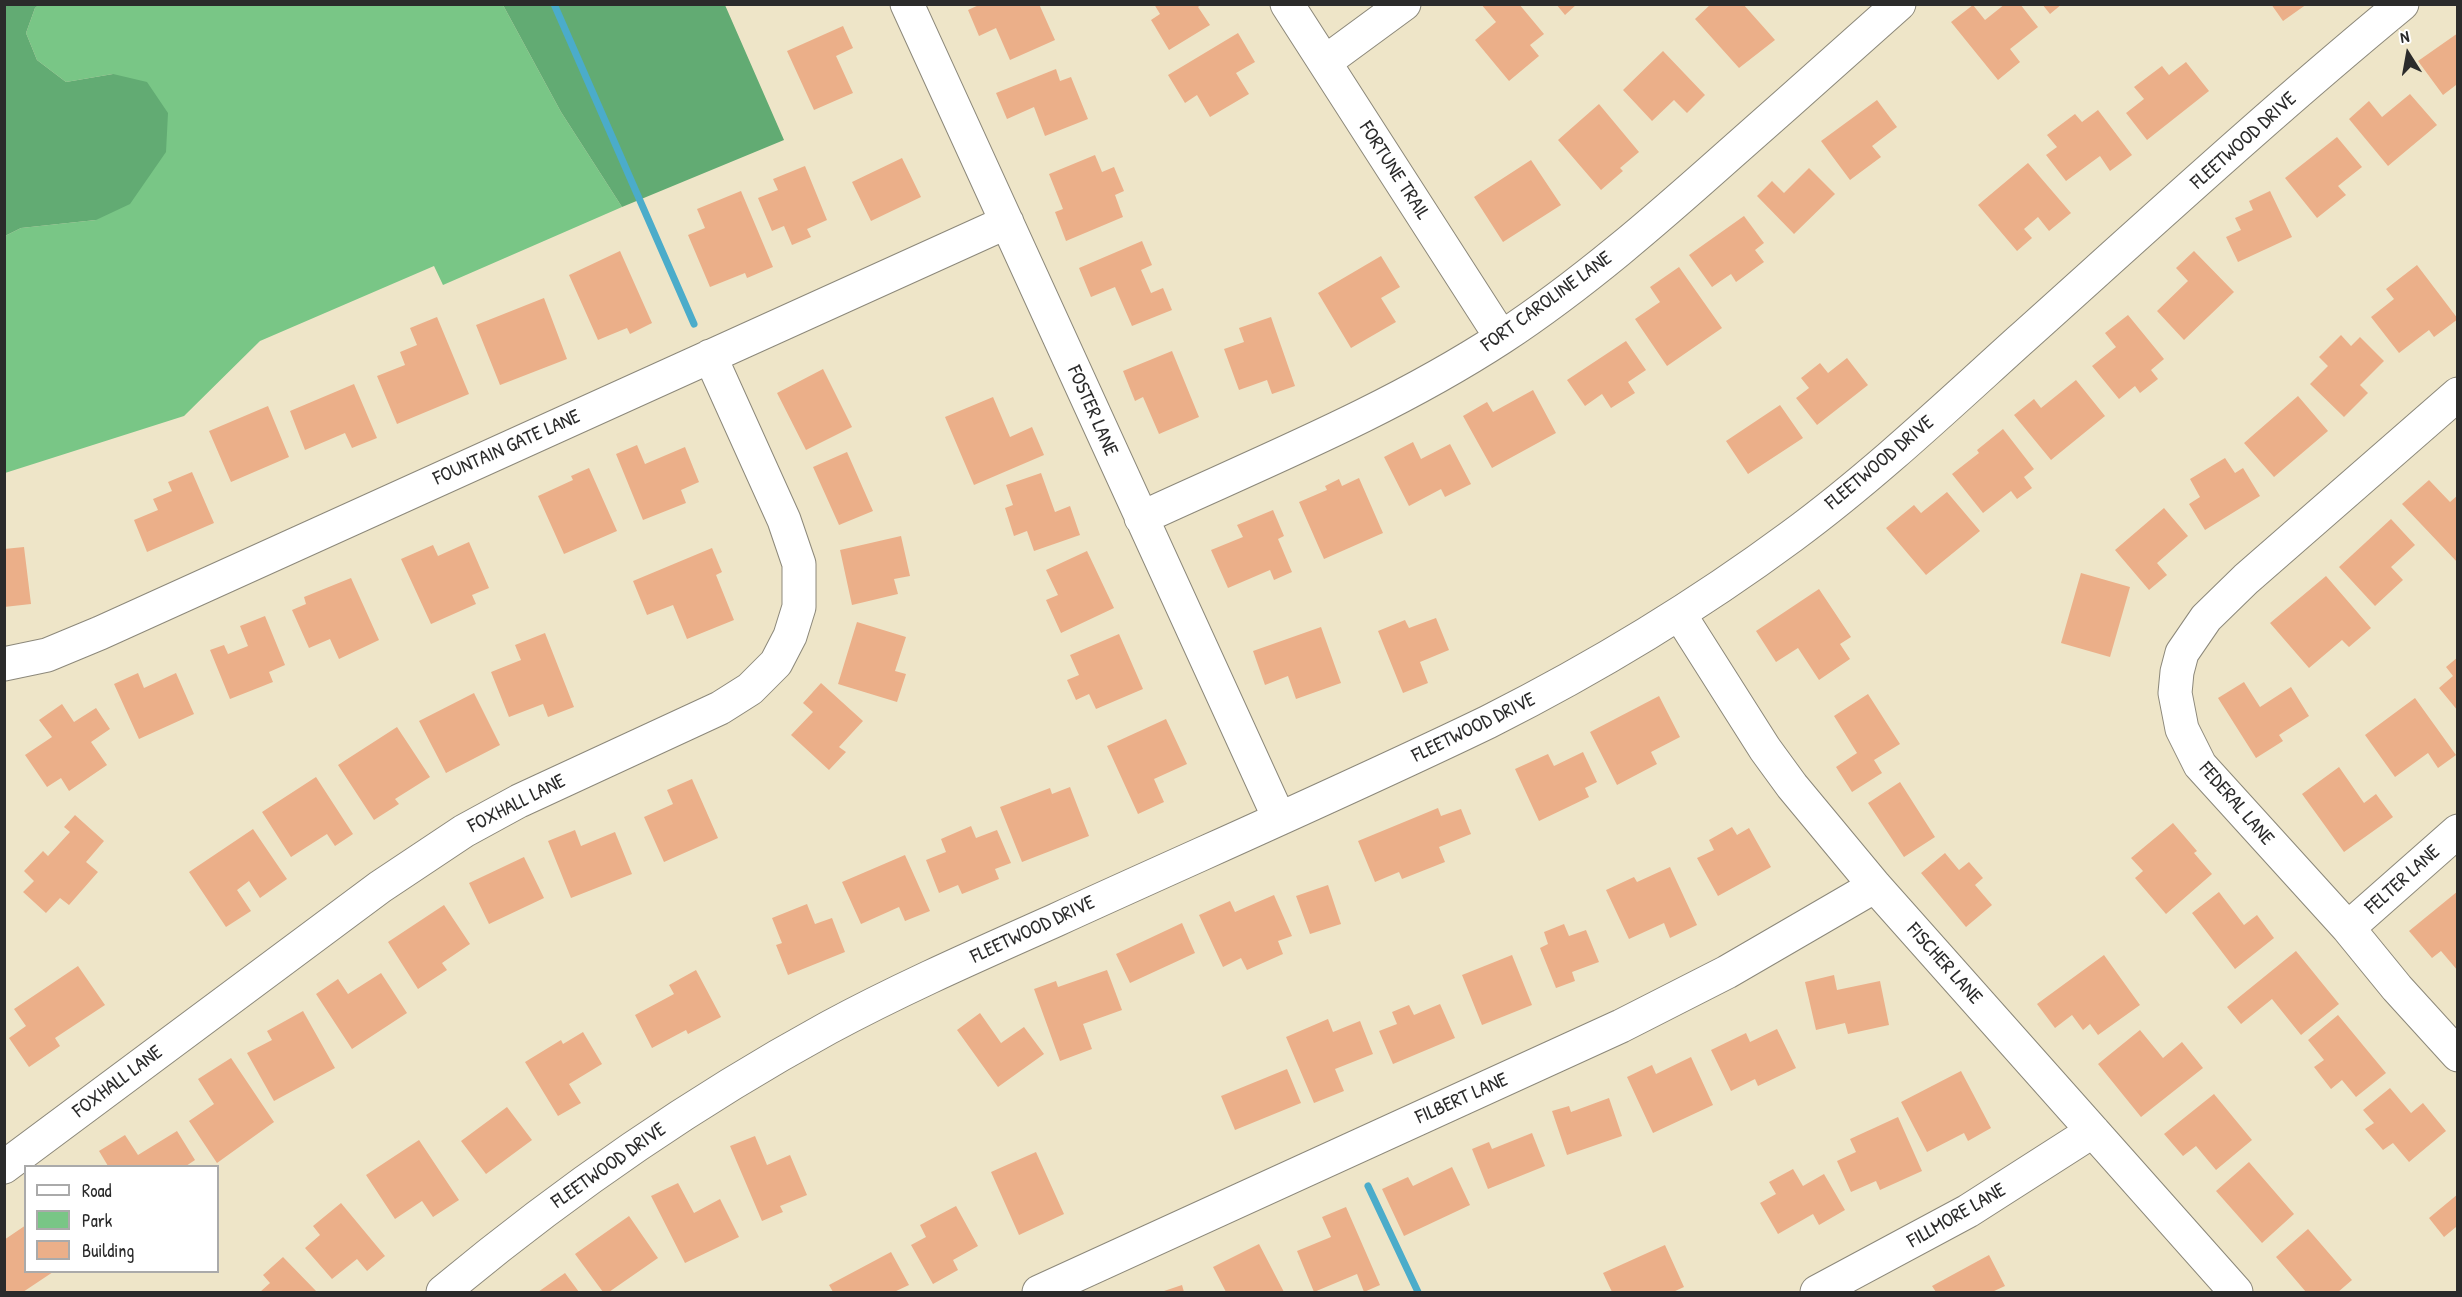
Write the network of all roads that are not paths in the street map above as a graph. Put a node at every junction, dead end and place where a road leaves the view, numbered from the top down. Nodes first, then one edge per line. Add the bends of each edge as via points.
1 (907, 4) edge
2 (1287, 4) edge
3 (1404, 4) edge
4 (1899, 4) edge
5 (2402, 4) edge
6 (1325, 62) junction
7 (1007, 222) junction
8 (1501, 337) junction
9 (710, 356) junction
10 (2457, 394) edge
11 (1141, 518) junction
12 (1680, 615) junction
13 (4, 664) edge
14 (1279, 818) junction
15 (2457, 831) edge
16 (1875, 886) junction
17 (2348, 928) junction
18 (2457, 1055) edge
19 (2093, 1131) junction
20 (4, 1167) edge
21 (443, 1293) edge
22 (1039, 1293) edge
23 (1817, 1293) edge
24 (2236, 1293) edge

1 - 7 street, FOSTER LANE
2 - 6 street, FORTUNE TRAIL
3 - 6 street
4 - 8 street, FORT CAROLINE LANE via 1629,243
5 - 12 street, FLEETWOOD DRIVE via 1866,477 1794,535
6 - 8 street, FORTUNE TRAIL
7 - 9 street, FOUNTAIN GATE LANE
7 - 11 street, FOSTER LANE
8 - 11 street, FORT CAROLINE LANE via 1372,410
9 - 13 street, FOUNTAIN GATE LANE via 100,633 46,655
9 - 20 street, FOXHALL LANE via 784,520 799,564 799,607 776,663 750,689 713,712 544,789 429,853
10 - 17 street, FEDERAL LANE via 2231,593 2196,630 2179,662 2176,703 2194,756
11 - 14 street, FOSTER LANE
12 - 14 street, FLEETWOOD DRIVE via 1575,678 1488,723
12 - 16 street, FISCHER LANE via 1792,786
14 - 21 street, FLEETWOOD DRIVE via 921,981 788,1051 621,1154
15 - 17 street, FELTER LANE
16 - 19 street, FISCHER LANE
16 - 22 street, FILBERT LANE via 1735,968 1630,1022
17 - 18 street, FEDERAL LANE
19 - 23 street, FILLMORE LANE via 1968,1211
19 - 24 street, FISCHER LANE

